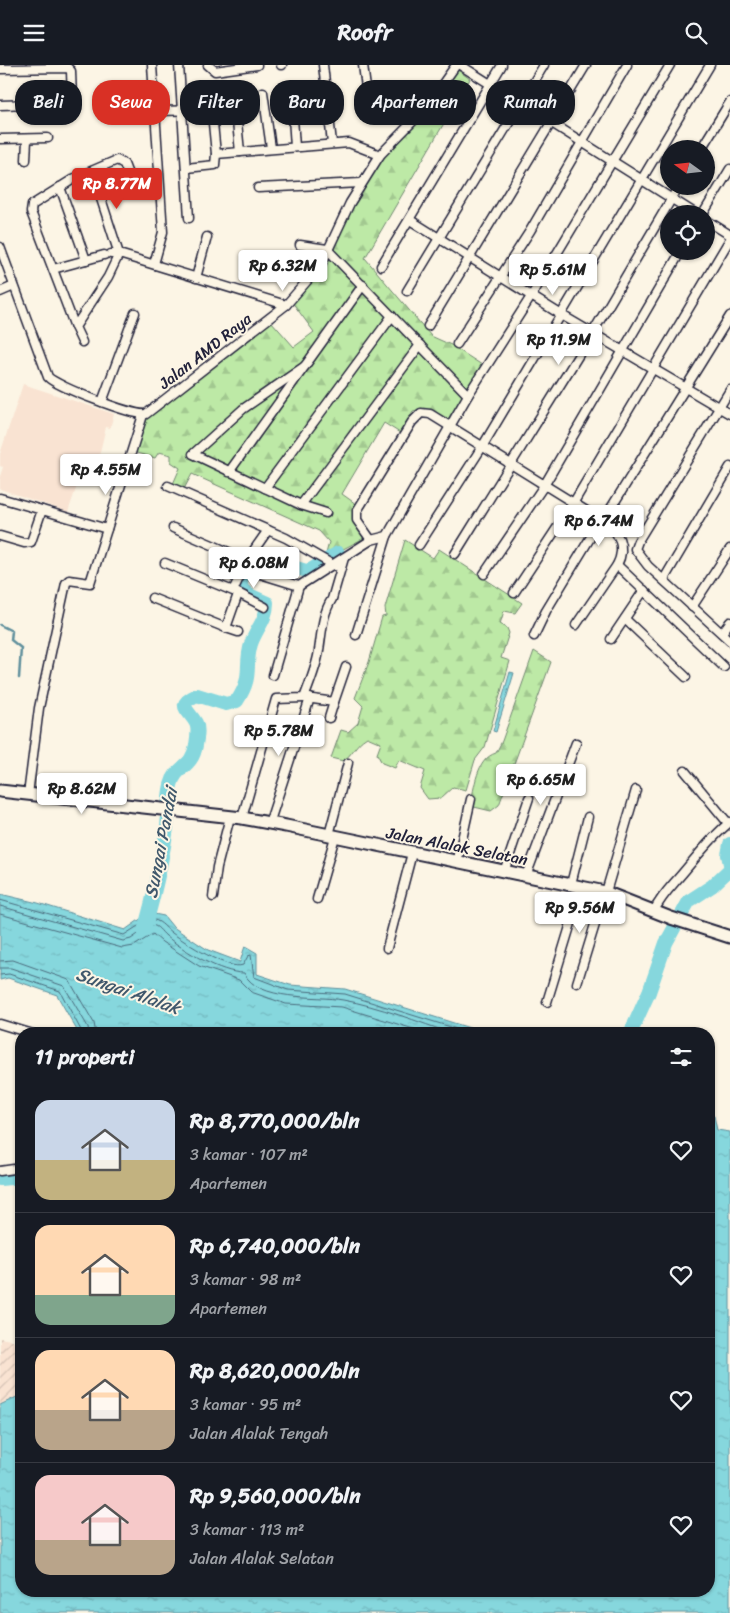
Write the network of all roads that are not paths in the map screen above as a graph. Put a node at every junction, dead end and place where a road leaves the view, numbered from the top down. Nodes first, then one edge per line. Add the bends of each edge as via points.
1 (152, 65) edge
2 (180, 65) edge
3 (208, 65) edge
4 (257, 65) edge
5 (323, 65) edge
6 (362, 65) edge
7 (502, 65) edge
8 (544, 65) edge
9 (586, 65) edge
10 (627, 65) edge
11 (670, 65) edge
12 (710, 65) edge
13 (56, 66) edge
14 (243, 66) edge
15 (455, 66) edge
16 (0, 69) edge
17 (153, 80) edge
18 (181, 80) edge
19 (365, 80) edge
20 (493, 80) edge
21 (535, 80) edge
22 (486, 82) edge
23 (575, 83) edge
24 (264, 92) dead end
25 (486, 92) edge
26 (730, 102) edge
27 (0, 105) edge
28 (157, 125) edge
29 (184, 125) edge
30 (213, 125) edge
31 (237, 125) edge
32 (294, 125) edge
33 (507, 125) edge
34 (550, 125) edge
35 (554, 125) edge
36 (48, 138) dead end
37 (0, 139) edge
38 (27, 140) junction
39 (707, 140) edge
40 (581, 141) junction
41 (332, 143) junction
42 (295, 147) junction
43 (271, 148) junction
44 (240, 152) junction
45 (216, 154) junction
46 (380, 155) junction
47 (26, 159) dead end
48 (611, 161) junction
49 (186, 168) junction
50 (730, 169) edge
51 (92, 171) junction
52 (129, 177) dead end
53 (642, 179) junction
54 (361, 183) junction
55 (60, 187) junction
56 (258, 188) dead end
57 (673, 195) edge
58 (671, 198) junction
59 (682, 205) edge
60 (708, 205) edge
61 (189, 218) dead end
62 (410, 219) junction
63 (715, 226) edge
64 (207, 237) dead end
65 (730, 237) edge
66 (440, 239) junction
67 (300, 245) dead end
68 (0, 247) edge
69 (327, 249) junction
70 (112, 254) junction
71 (470, 257) junction
72 (86, 260) junction
73 (677, 260) edge
74 (154, 264) junction
75 (381, 266) dead end
76 (53, 269) junction
77 (502, 275) junction
78 (196, 278) junction
79 (363, 285) junction
80 (14, 286) junction
81 (407, 291) dead end
82 (0, 292) edge
83 (532, 295) junction
84 (286, 305) junction
85 (135, 313) dead end
86 (560, 314) junction
87 (392, 316) junction
88 (730, 316) edge
89 (428, 326) dead end
90 (75, 327) junction
91 (593, 332) junction
92 (82, 342) dead end
93 (457, 344) dead end
94 (420, 345) junction
95 (622, 351) junction
96 (305, 366) junction
97 (653, 369) junction
98 (686, 388) junction
99 (730, 390) edge
100 (468, 395) junction
101 (102, 402) junction
102 (719, 408) junction
103 (730, 414) edge
104 (143, 415) junction
105 (450, 427) junction
106 (482, 447) junction
107 (512, 464) junction
108 (730, 467) edge
109 (229, 471) junction
110 (544, 484) junction
111 (168, 486) dead end
112 (265, 488) junction
113 (0, 498) edge
114 (574, 502) junction
115 (301, 505) junction
116 (42, 510) junction
117 (326, 513) dead end
118 (602, 520) junction
119 (173, 528) dead end
120 (107, 529) junction
121 (268, 530) junction
122 (0, 536) edge
123 (386, 536) junction
124 (371, 540) junction
125 (419, 545) dead end
126 (730, 549) edge
127 (455, 554) dead end
128 (344, 558) junction
129 (247, 560) junction
130 (329, 561) junction
131 (165, 563) dead end
132 (617, 565) junction
133 (339, 569) junction
134 (257, 573) dead end
135 (484, 574) dead end
136 (664, 579) junction
137 (299, 586) junction
138 (644, 590) junction
139 (236, 592) junction
140 (514, 593) dead end
141 (152, 598) dead end
142 (265, 607) dead end
143 (692, 607) junction
144 (625, 619) junction
145 (730, 622) edge
146 (576, 625) dead end
147 (226, 628) junction
148 (238, 632) dead end
149 (722, 633) junction
150 (356, 635) dead end
151 (534, 636) dead end
152 (611, 639) dead end
153 (730, 641) edge
154 (346, 667) dead end
155 (724, 667) dead end
156 (273, 675) dead end
157 (686, 677) dead end
158 (307, 698) junction
159 (334, 702) junction
160 (329, 718) dead end
161 (576, 743) dead end
162 (348, 763) dead end
163 (685, 771) dead end
164 (636, 790) dead end
165 (0, 791) edge
166 (28, 795) junction
167 (471, 799) dead end
168 (529, 799) dead end
169 (588, 817) dead end
170 (236, 818) junction
171 (729, 823) edge
172 (269, 824) junction
173 (332, 836) junction
174 (412, 853) junction
175 (457, 862) junction
176 (504, 872) junction
177 (526, 876) junction
178 (577, 885) junction
179 (606, 892) junction
180 (213, 897) dead end
181 (317, 899) dead end
182 (654, 911) junction
183 (730, 937) edge
184 (387, 947) dead end
185 (577, 983) dead end
186 (547, 1002) dead end
187 (0, 1024) edge
188 (15, 1029) edge
189 (15, 1169) edge
190 (0, 1171) edge

1 - 17 street
2 - 18 street
3 - 14 street via 215,71
4 - 14 street
5 - 41 street
6 - 19 street
7 - 20 street
8 - 21 street
9 - 23 street
10 - 40 street
11 - 48 street
12 - 53 street
13 - 16 street
13 - 27 street via 71,71 72,100 68,103
15 - 22 street
15 - 46 street, Jalan AMD Raya via 425,109
24 - 43 street
25 - 62 street
26 - 39 street
28 - 74 street via 164,232
29 - 49 street
30 - 45 street
31 - 44 street
32 - 42 street
33 - 66 street
34 - 71 street
35 - 40 street
36 - 38 street
37 - 38 street
38 - 47 street
40 - 48 street
40 - 77 street via 551,197
41 - 42 street
41 - 46 street via 350,143
42 - 43 street
43 - 44 street
44 - 45 street
45 - 49 street via 213,167
46 - 54 street, Jalan AMD Raya
48 - 53 street
48 - 83 street
49 - 61 street
50 - 60 street
51 - 52 street via 117,160 124,164
51 - 55 street
51 - 70 street
53 - 58 street
53 - 86 street
54 - 56 street
54 - 69 street, Jalan AMD Raya
55 - 72 street
55 - 76 street via 36,201 31,209
57 - 58 street
58 - 59 street
58 - 91 street
62 - 66 street
62 - 75 street
63 - 65 street
64 - 78 street
65 - 97 street
66 - 71 street
66 - 81 street
67 - 69 street
68 - 80 street
69 - 79 street
69 - 84 street, Jalan AMD Raya via 316,272
70 - 72 street
70 - 74 street
70 - 90 street via 108,277
71 - 77 street
71 - 89 street
72 - 76 street
73 - 95 street
74 - 78 street
76 - 90 street
77 - 83 street
77 - 93 street
78 - 84 street
79 - 87 street
79 - 96 street
80 - 82 street
80 - 101 street via 52,381
83 - 86 street
83 - 100 street
84 - 104 street, Jalan AMD Raya
85 - 101 street
86 - 91 street
86 - 106 street
87 - 94 street
87 - 112 street
88 - 98 street
90 - 92 street
91 - 95 street
91 - 107 street
94 - 100 street
94 - 115 street
95 - 97 street
95 - 110 street
96 - 109 street
96 - 109 street via 243,409 193,453
97 - 98 street
97 - 114 street
98 - 102 street
98 - 118 street
99 - 102 street
100 - 105 street
101 - 104 street
102 - 103 street
102 - 136 street via 636,545 636,553
104 - 120 street
105 - 106 street
105 - 123 street
105 - 124 street via 425,413 417,415 412,422 357,511 357,520
106 - 107 street
106 - 125 street
107 - 110 street
107 - 127 street
108 - 136 street
109 - 112 street
110 - 114 street
110 - 135 street
111 - 121 street
112 - 115 street
113 - 116 street
114 - 118 street
114 - 140 street
115 - 117 street
116 - 120 street
116 - 122 street via 32,542
118 - 132 street via 620,537
118 - 151 street
119 - 129 street
120 - 166 street via 90,583 69,580 66,583 39,708
121 - 129 street
121 - 130 street
123 - 124 street
123 - 150 street
124 - 128 street
126 - 143 street
128 - 130 street
128 - 133 street
129 - 139 street
130 - 133 street
130 - 137 street
131 - 139 street
132 - 138 street
132 - 146 street
133 - 158 street
134 - 137 street
136 - 143 street
137 - 156 street
138 - 144 street
138 - 155 street
139 - 142 street
139 - 147 street
141 - 147 street
143 - 149 street
144 - 152 street
144 - 157 street
145 - 149 street
147 - 148 street
149 - 153 street
154 - 159 street
158 - 159 street
158 - 170 street via 276,699
158 - 172 street
159 - 160 street
161 - 177 street
162 - 173 street
163 - 171 street
164 - 179 street
165 - 166 street, Jalan Alalak Selatan
166 - 170 street, Jalan Alalak Selatan
167 - 175 street
168 - 176 street
169 - 178 street
170 - 172 street, Jalan Alalak Selatan
170 - 180 street via 217,867
171 - 182 street via 663,893
172 - 173 street, Jalan Alalak Selatan
173 - 174 street, Jalan Alalak Selatan
173 - 181 street
174 - 175 street, Jalan Alalak Selatan
174 - 184 street
175 - 176 street, Jalan Alalak Selatan
176 - 177 street, Jalan Alalak Selatan
177 - 178 street, Jalan Alalak Selatan
178 - 179 street, Jalan Alalak Selatan
178 - 186 street
179 - 182 street, Jalan Alalak Selatan
179 - 185 street
182 - 183 street, Jalan Alalak Selatan
187 - 188 street
189 - 190 street

